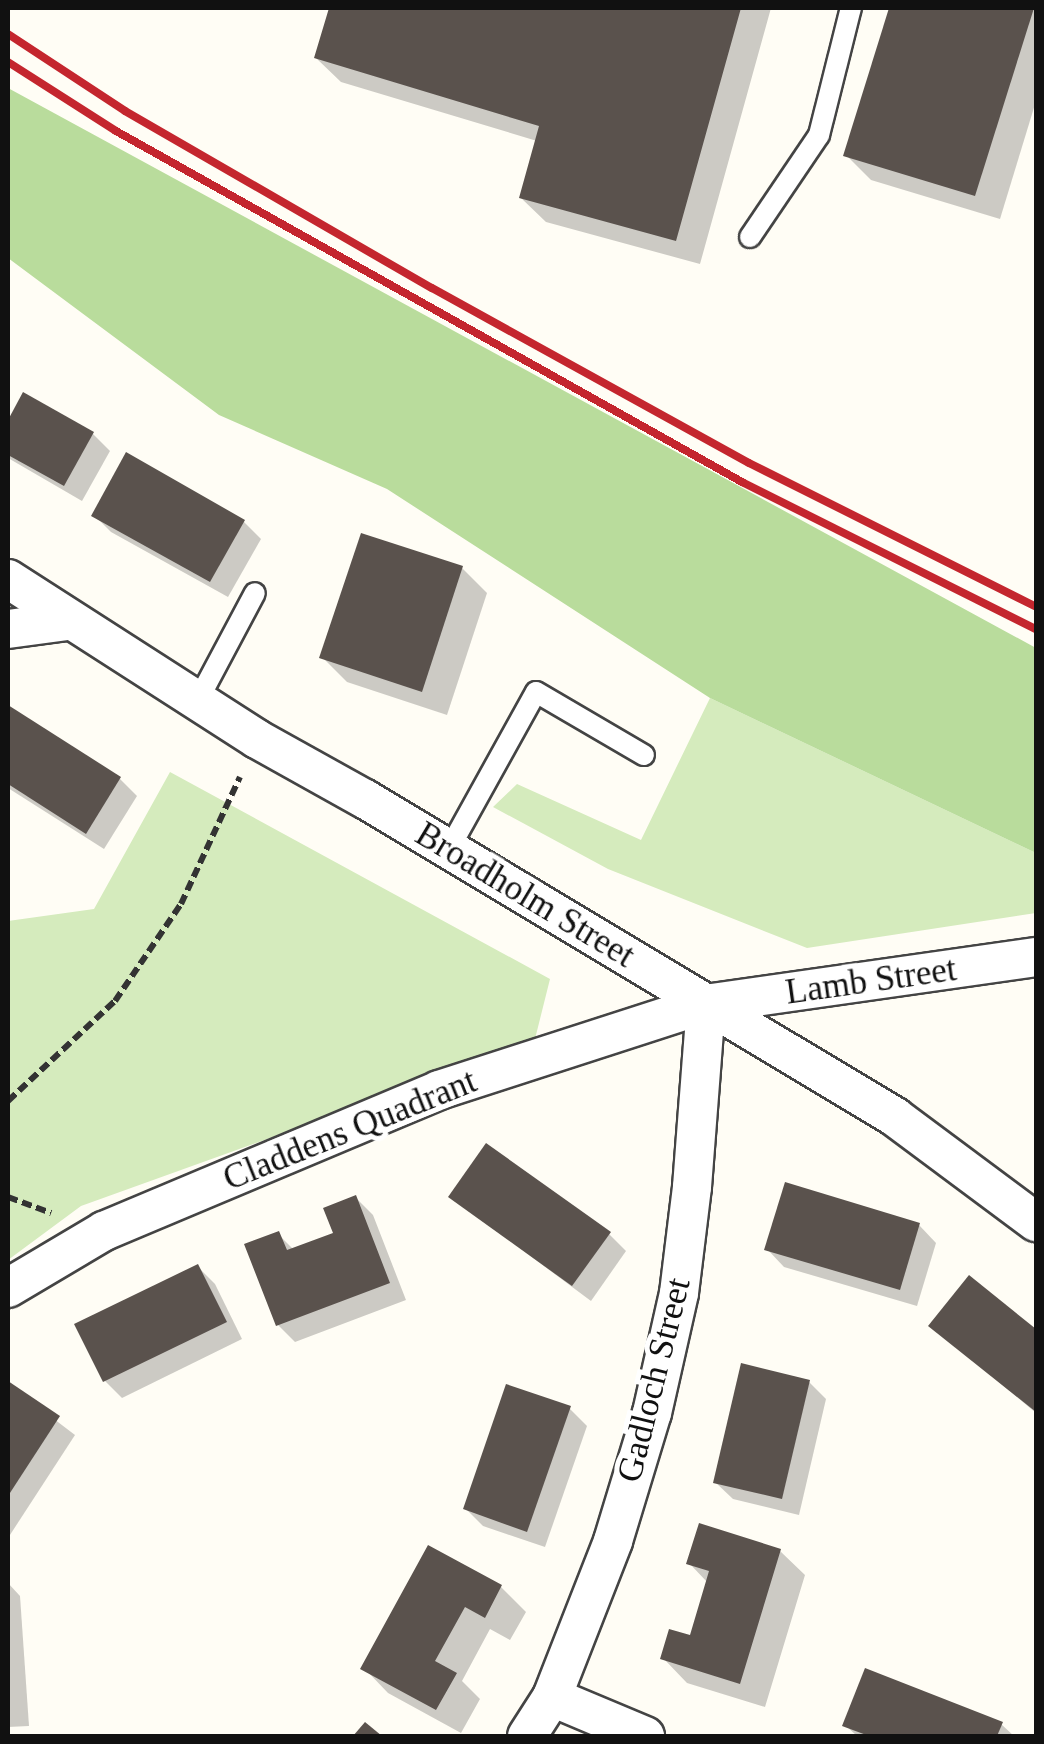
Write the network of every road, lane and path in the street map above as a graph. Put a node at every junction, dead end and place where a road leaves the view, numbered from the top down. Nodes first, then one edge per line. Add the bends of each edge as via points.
1 (851, 8) edge
2 (750, 237) dead end
3 (8, 579) edge
4 (255, 594) dead end
5 (67, 621) junction
6 (8, 629) edge
7 (197, 702) junction
8 (257, 739) junction
9 (644, 754) dead end
10 (449, 849) junction
11 (1036, 957) edge
12 (706, 1004) junction
13 (8, 1102) edge
14 (1036, 1222) edge
15 (8, 1288) edge
16 (552, 1697) junction
17 (527, 1736) edge
18 (645, 1736) edge

1 - 2 lane via 819,135
3 - 5 street, Broadholm Street
4 - 7 lane
5 - 6 street
5 - 7 street, Broadholm Street
7 - 8 street, Broadholm Street
8 - 10 street, Broadholm Street
8 - 13 path via 181,904 115,1001
9 - 10 lane via 536,692
10 - 12 street, Broadholm Street
11 - 12 street, Lamb Street
12 - 14 street, Broadholm Street via 895,1118
12 - 15 street, Claddens Quadrant via 439,1090 104,1231
12 - 16 street, Gadloch Street via 679,1293 618,1522
16 - 17 street, Gadloch Street
16 - 18 street

